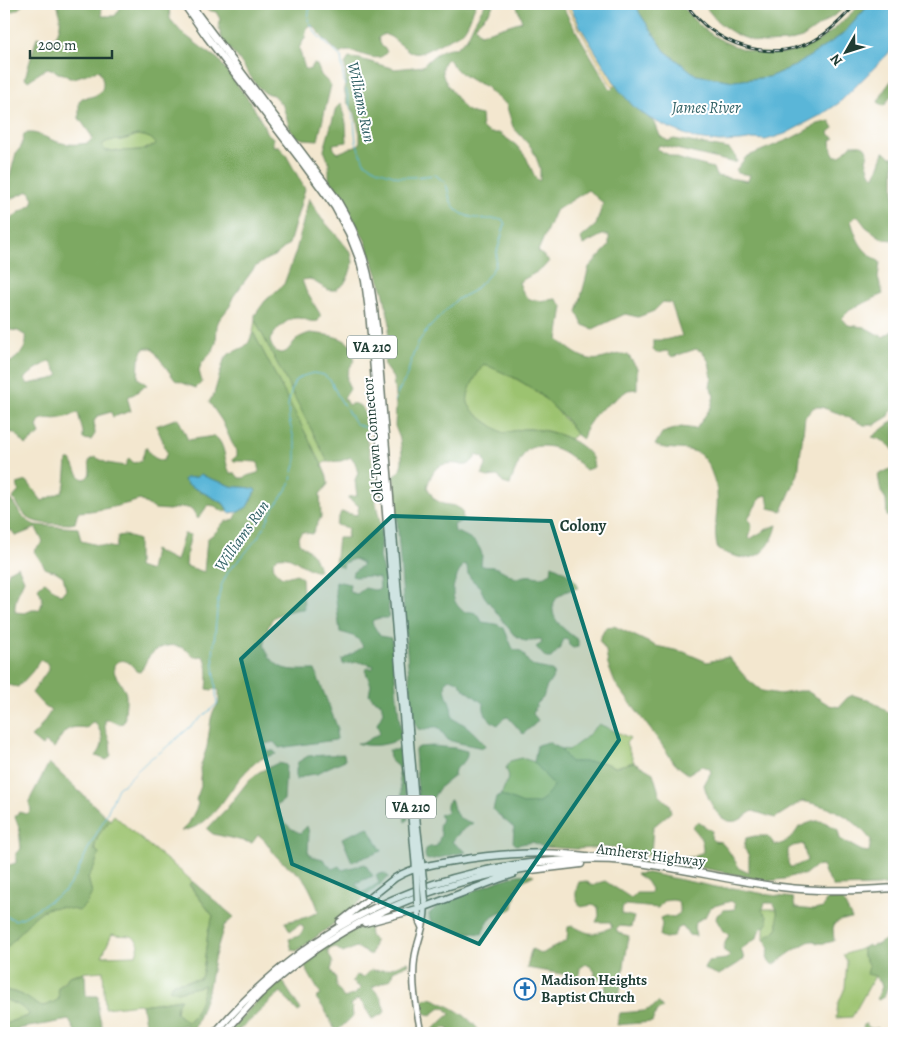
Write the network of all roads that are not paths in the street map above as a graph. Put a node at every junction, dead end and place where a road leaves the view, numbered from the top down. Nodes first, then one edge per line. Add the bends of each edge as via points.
1 (184, 4) edge
2 (190, 4) edge
3 (622, 861) junction
4 (581, 864) junction
5 (419, 868) junction
6 (894, 889) edge
7 (422, 905) junction
8 (338, 935) junction
9 (300, 953) junction
10 (215, 1033) edge
11 (224, 1033) edge
12 (421, 1033) edge

1 - 5 highway, Old Town Connector / VA 210 via 332,203 349,233 361,266 369,311
2 - 5 highway, Old Town Connector / VA 210 via 336,198 366,266 376,326
3 - 5 highway via 514,853
3 - 6 highway, Amherst Highway via 798,889
3 - 9 highway, Amherst Highway via 539,862 466,875 376,907
4 - 6 highway, Amherst Highway via 641,867 795,892 836,894
4 - 7 highway via 513,874
4 - 8 highway, Amherst Highway via 526,868 454,884 392,906
5 - 7 highway, Old Town Connector / VA 210, bridge
5 - 9 highway via 395,878
7 - 8 highway via 366,922
7 - 12 main road, Old Town Connector / VA 210 via 419,921 422,928 414,976
8 - 11 highway, Amherst Highway via 268,988
9 - 10 highway, Amherst Highway via 240,1004

